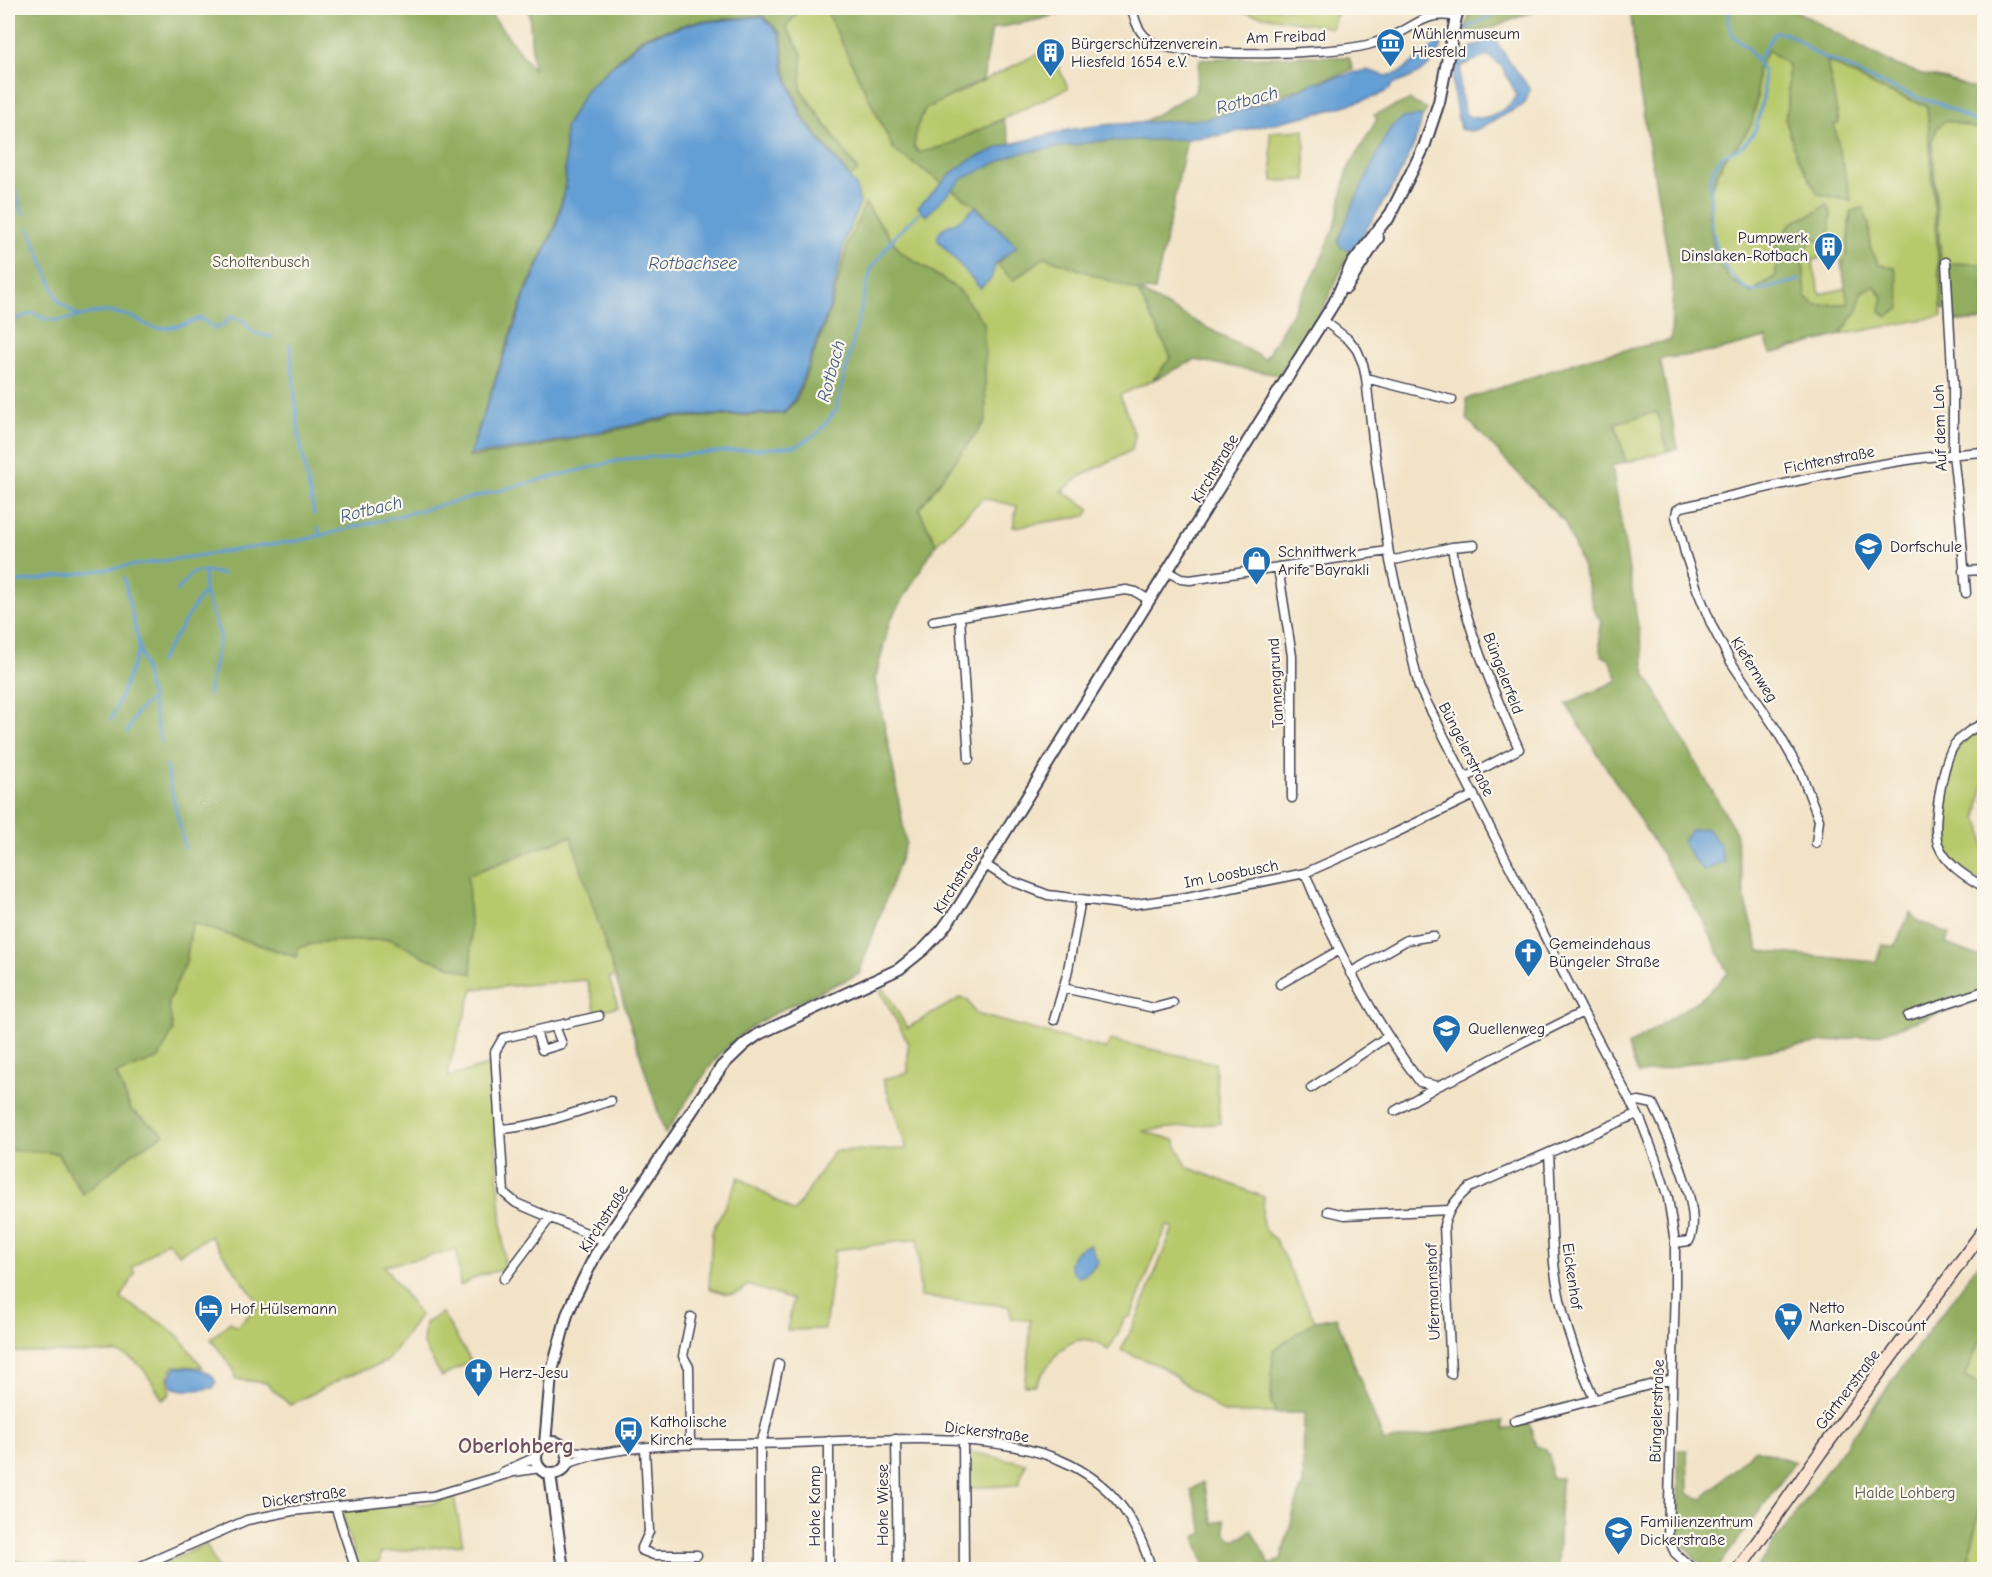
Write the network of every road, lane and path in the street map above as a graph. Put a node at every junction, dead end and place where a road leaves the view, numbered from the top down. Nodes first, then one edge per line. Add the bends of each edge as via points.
1 (1132, 8) edge
2 (1457, 12) edge
3 (1946, 262) dead end
4 (1323, 320) junction
5 (1366, 378) junction
6 (1452, 400) dead end
7 (1984, 452) edge
8 (1953, 453) junction
9 (1682, 507) joint
10 (1474, 544) dead end
11 (1452, 547) junction
12 (1388, 551) junction
13 (1390, 561) junction
14 (1278, 567) junction
15 (1984, 570) edge
16 (1168, 572) junction
17 (1963, 572) junction
18 (1966, 593) dead end
19 (1149, 600) junction
20 (960, 617) junction
21 (933, 621) dead end
22 (1984, 723) edge
23 (969, 759) dead end
24 (1465, 778) junction
25 (1984, 791) edge
26 (1474, 795) junction
27 (1292, 798) dead end
28 (1984, 834) edge
29 (1816, 843) dead end
30 (984, 864) junction
31 (1305, 873) junction
32 (1984, 887) edge
33 (1081, 899) junction
34 (1433, 936) dead end
35 (1338, 951) junction
36 (1350, 973) junction
37 (1280, 984) dead end
38 (1063, 988) junction
39 (1984, 991) edge
40 (1173, 1003) dead end
41 (1583, 1012) junction
42 (599, 1016) dead end
43 (1908, 1016) dead end
44 (1053, 1020) dead end
45 (555, 1026) junction
46 (536, 1031) junction
47 (1388, 1036) junction
48 (1438, 1086) junction
49 (1311, 1088) dead end
50 (611, 1101) dead end
51 (1630, 1104) junction
52 (1395, 1111) dead end
53 (1637, 1114) junction
54 (500, 1129) junction
55 (1549, 1153) junction
56 (1449, 1210) junction
57 (1328, 1211) dead end
58 (550, 1218) junction
59 (1984, 1230) edge
60 (605, 1241) junction
61 (1675, 1243) junction
62 (504, 1279) dead end
63 (691, 1317) dead end
64 (779, 1364) dead end
65 (1451, 1374) dead end
66 (1672, 1379) junction
67 (549, 1396) junction
68 (1594, 1399) junction
69 (1514, 1421) dead end
70 (896, 1439) junction
71 (963, 1441) junction
72 (829, 1442) junction
73 (557, 1443) junction
74 (545, 1444) junction
75 (760, 1444) junction
76 (690, 1445) junction
77 (645, 1448) junction
78 (538, 1462) junction
79 (562, 1465) junction
80 (335, 1506) junction
81 (697, 1555) dead end
82 (1691, 1567) edge
83 (132, 1569) edge
84 (356, 1569) edge
85 (563, 1569) edge
86 (760, 1569) edge
87 (827, 1569) edge
88 (898, 1569) edge
89 (964, 1569) edge
90 (1152, 1569) edge
91 (1678, 1569) edge
92 (1738, 1569) edge

1 - 2 street, Am Freibad via 1139,30 1162,46 1227,53 1367,45 1398,34 1426,17
2 - 4 street, Kirchstraße via 1439,102 1410,180 1391,213 1351,265
3 - 8 street, Auf dem Loh
4 - 5 street, Büngelerstraße via 1357,350
4 - 16 street, Kirchstraße
5 - 6 street
5 - 12 street, Büngelerstraße
7 - 8 street, Fichtenstraße
8 - 9 street, Fichtenstraße via 1797,480
8 - 17 street, Auf dem Loh
9 - 29 street, Kiefernweg via 1676,516 1697,590 1731,662 1801,773 1819,820
10 - 11 street
11 - 13 street
11 - 24 street, Büngelerfeld via 1456,578 1480,658 1519,749
12 - 13 street, Büngelerstraße
12 - 14 street
13 - 24 street, Büngelerstraße via 1419,687
14 - 16 street via 1190,580
14 - 27 street, Tannengrund via 1292,656
15 - 17 street
16 - 19 street, Kirchstraße
17 - 18 street, Auf dem Loh
19 - 20 street via 1126,590
19 - 30 street, Kirchstraße
20 - 21 street
20 - 23 street
22 - 32 street via 1967,731 1953,747 1935,815 1938,843 1947,859 1963,876
24 - 26 street, Büngelerstraße
25 - 28 street
26 - 31 street, Im Loosbusch
26 - 41 street, Büngelerstraße
30 - 33 street, Im Loosbusch via 1009,880 1048,895
30 - 60 street, Kirchstraße via 942,930 899,969 759,1034 736,1052 708,1085
31 - 33 street, Im Loosbusch via 1129,905
31 - 35 street
33 - 38 street
34 - 36 street via 1407,940
35 - 36 street
35 - 37 street
36 - 47 street
38 - 40 street via 1154,1008
38 - 44 street
39 - 43 street
41 - 48 street
41 - 51 street, Büngelerstraße
42 - 45 street
45 - 46 street
45 - 46 street via 562,1044 542,1050
46 - 54 street via 503,1038 495,1052
47 - 48 street via 1420,1082
47 - 49 street
48 - 52 street
50 - 54 street via 549,1120
51 - 53 street, Büngelerstraße
51 - 61 street via 1653,1104 1680,1163 1694,1233 1689,1241
53 - 55 street
53 - 61 street, Büngelerstraße via 1668,1198
54 - 58 street via 504,1193 516,1203
55 - 56 street via 1469,1188
55 - 68 street, Eickenhof via 1554,1264 1562,1309 1573,1349
56 - 57 street via 1345,1215
56 - 65 street, Ufermannshof via 1444,1225
58 - 60 street
58 - 62 street
59 - 92 main road, Gärtnerstraße
60 - 67 street, Kirchstraße via 567,1315
61 - 66 street, Büngelerstraße
63 - 76 street via 683,1356 689,1367
64 - 75 street
66 - 68 street
66 - 82 street, Büngelerstraße via 1668,1538 1676,1553
67 - 73 street, Kirchstraße
67 - 74 street, Kirchstraße
68 - 69 street
70 - 71 street, Dickerstraße
70 - 72 street, Dickerstraße
70 - 88 street, Hohe Wiese
71 - 89 street
71 - 90 street, Dickerstraße via 1035,1452 1056,1458 1089,1476 1116,1497 1132,1519
72 - 75 street, Dickerstraße
72 - 87 street, Hohe Kamp
73 - 74 street
73 - 79 street
74 - 78 street via 539,1449
75 - 76 street, Dickerstraße
75 - 86 street
76 - 77 street, Dickerstraße
77 - 79 street, Dickerstraße via 602,1453
77 - 81 street via 649,1532 641,1550 654,1556
78 - 79 street
78 - 80 street, Dickerstraße via 433,1496
79 - 85 street via 559,1533
80 - 83 street, Dickerstraße via 247,1520
80 - 84 street
82 - 91 street

